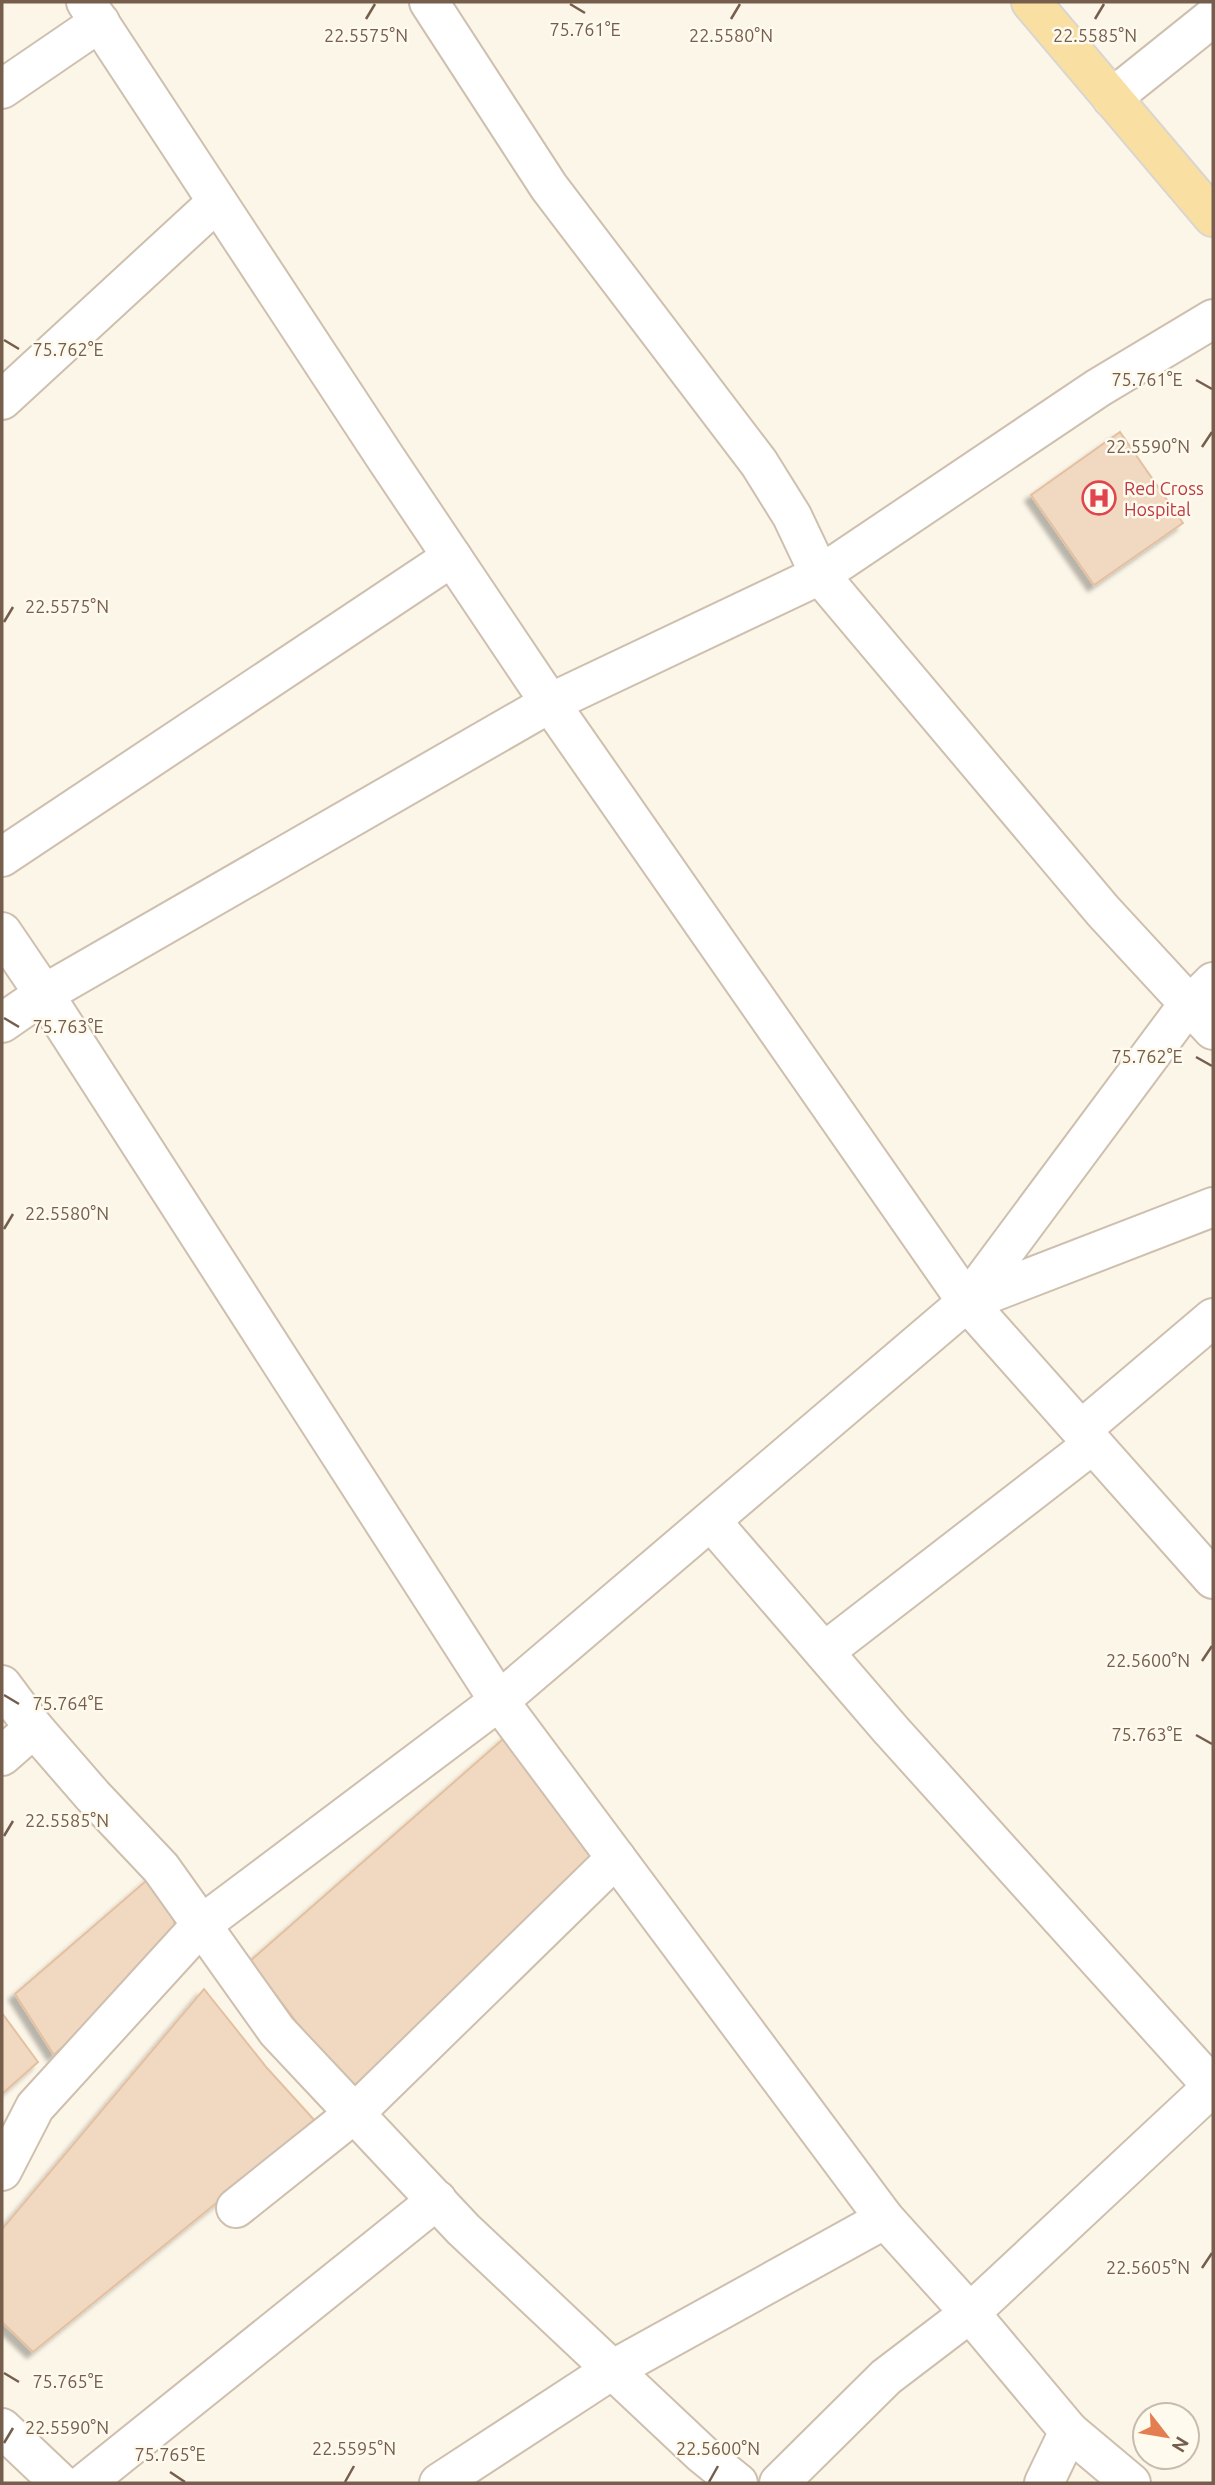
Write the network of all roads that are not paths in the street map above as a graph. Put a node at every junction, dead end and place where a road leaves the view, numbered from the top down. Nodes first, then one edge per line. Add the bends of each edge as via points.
1 (429, 2) edge
2 (1031, 2) edge
3 (93, 12) edge
4 (1213, 17) edge
5 (2, 89) edge
6 (1112, 98) junction
7 (217, 202) junction
8 (1213, 217) edge
9 (1213, 319) edge
10 (2, 400) edge
11 (452, 557) junction
12 (820, 575) junction
13 (550, 703) junction
14 (2, 857) edge
15 (2, 932) edge
16 (44, 994) junction
17 (1206, 1006) edge
18 (2, 1023) edge
19 (1213, 1207) edge
20 (967, 1302) junction
21 (1213, 1318) edge
22 (1087, 1437) junction
23 (711, 1521) junction
24 (1213, 1578) edge
25 (824, 1652) junction
26 (2, 1685) edge
27 (499, 1701) junction
28 (34, 1728) junction
29 (2, 1756) edge
30 (616, 1858) junction
31 (201, 1925) junction
32 (1213, 2087) edge
33 (355, 2113) junction
34 (2, 2171) edge
35 (437, 2200) junction
36 (236, 2208) dead end
37 (885, 2219) junction
38 (970, 2313) junction
39 (612, 2370) junction
40 (2, 2428) edge
41 (1069, 2431) junction
42 (60, 2483) edge
43 (85, 2483) edge
44 (439, 2483) edge
45 (738, 2483) edge
46 (779, 2483) edge
47 (1044, 2483) edge
48 (1131, 2483) edge

1 - 12 street via 549,187 759,463 792,516
2 - 6 main road
3 - 5 street
3 - 7 street
4 - 6 street
6 - 8 main road
7 - 10 street
7 - 11 street
9 - 12 street via 1098,388
11 - 13 street
11 - 14 street
12 - 13 street
12 - 17 street via 1103,911
13 - 16 street
13 - 20 street
15 - 16 street
16 - 18 street
16 - 27 street
17 - 20 street via 1181,1014
19 - 20 street
20 - 22 street
20 - 23 street
21 - 22 street
22 - 24 street
22 - 25 street
23 - 25 street
23 - 27 street
25 - 32 street
26 - 28 street
27 - 30 street
27 - 31 street
28 - 29 street
28 - 31 street via 161,1868
30 - 33 street
30 - 37 street
31 - 33 street via 277,2031
31 - 34 street via 35,2107
32 - 38 street
33 - 35 street
33 - 36 street
35 - 39 street
35 - 43 street
37 - 38 street
37 - 39 street
38 - 41 street
38 - 46 street via 887,2378
39 - 44 street
39 - 45 street
40 - 42 street
41 - 47 street
41 - 48 street

